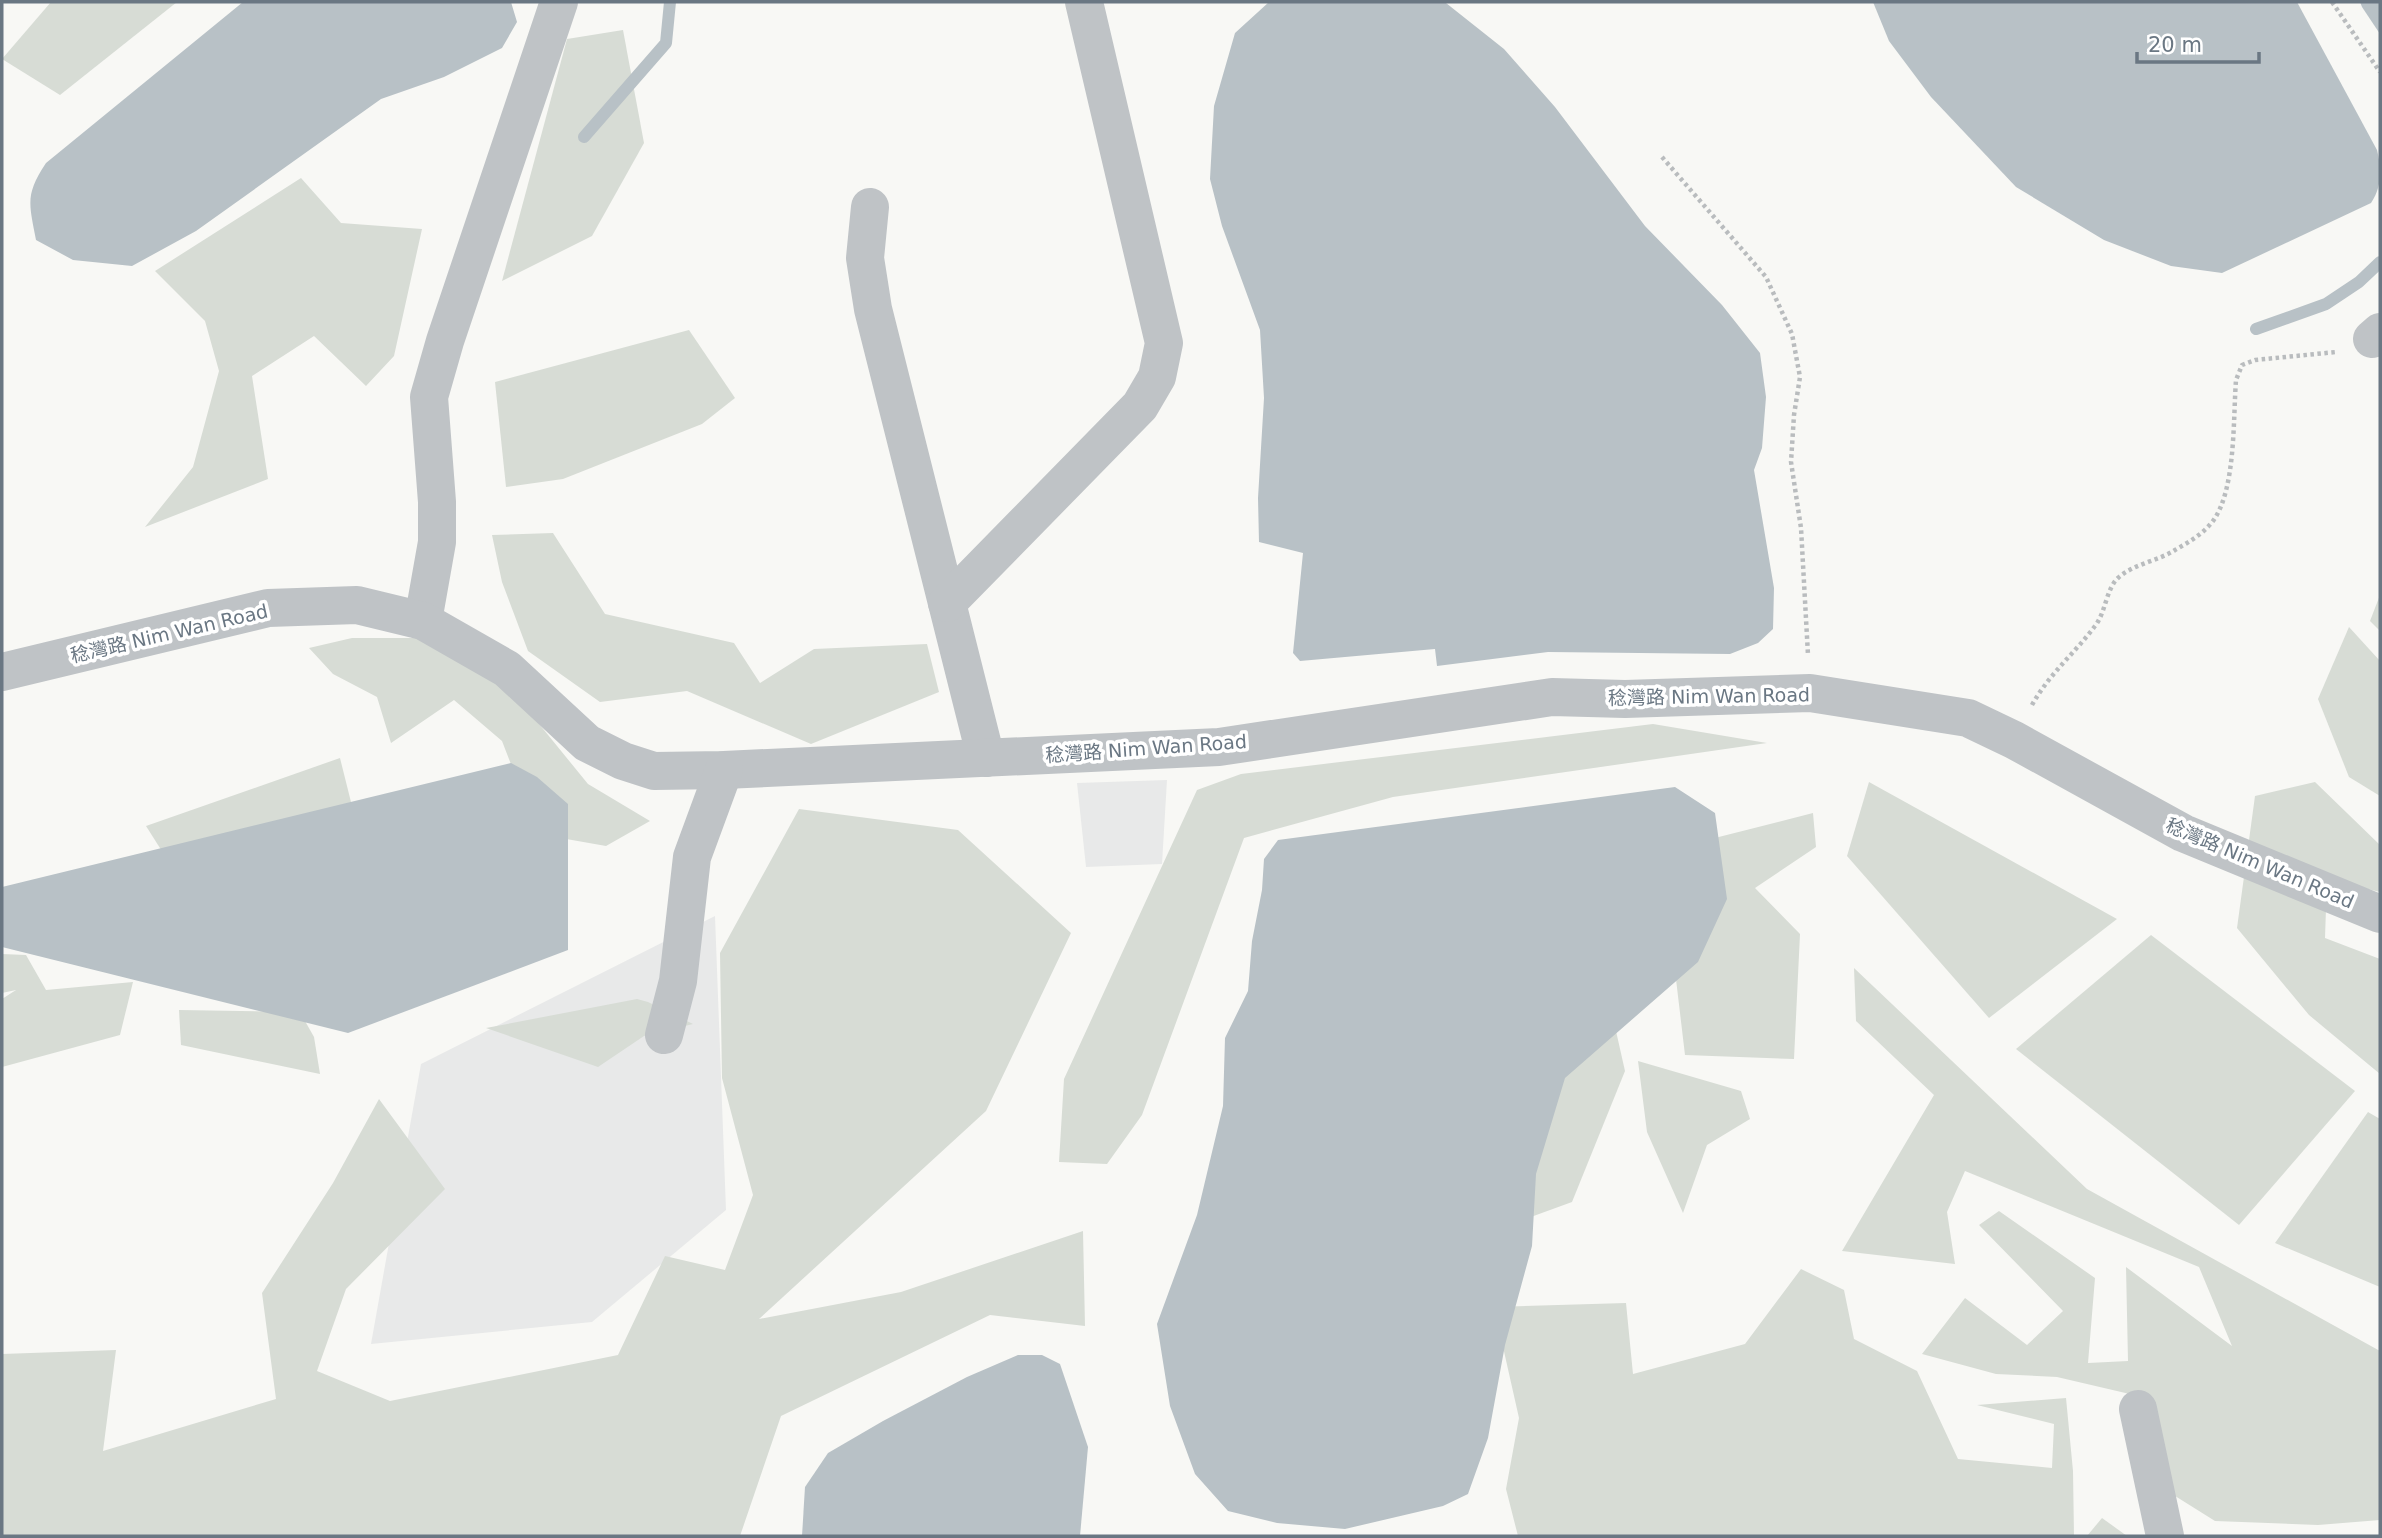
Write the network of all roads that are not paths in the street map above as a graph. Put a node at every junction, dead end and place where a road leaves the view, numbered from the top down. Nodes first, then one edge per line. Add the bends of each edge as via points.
1 (559, 2) edge
2 (1084, 2) edge
3 (870, 207) dead end
4 (947, 603) junction
5 (423, 621) junction
6 (2, 673) edge
7 (986, 758) junction
8 (724, 770) junction
9 (2380, 914) edge
10 (664, 1035) dead end
11 (2138, 1409) dead end
12 (2165, 1536) edge

1 - 5 street via 429,397 437,542
2 - 4 street via 1164,343 1157,377 1140,406
3 - 4 street via 866,258 873,309
4 - 7 street
5 - 6 street, 稔灣路 Nim Wan Road via 357,605 268,608
5 - 8 street, 稔灣路 Nim Wan Road via 507,669 587,743 623,761 654,771
7 - 8 street, 稔灣路 Nim Wan Road
7 - 9 street, 稔灣路 Nim Wan Road via 1219,747 1552,697 1810,693 1968,718 2183,833
8 - 10 street via 692,857 678,981
11 - 12 street

